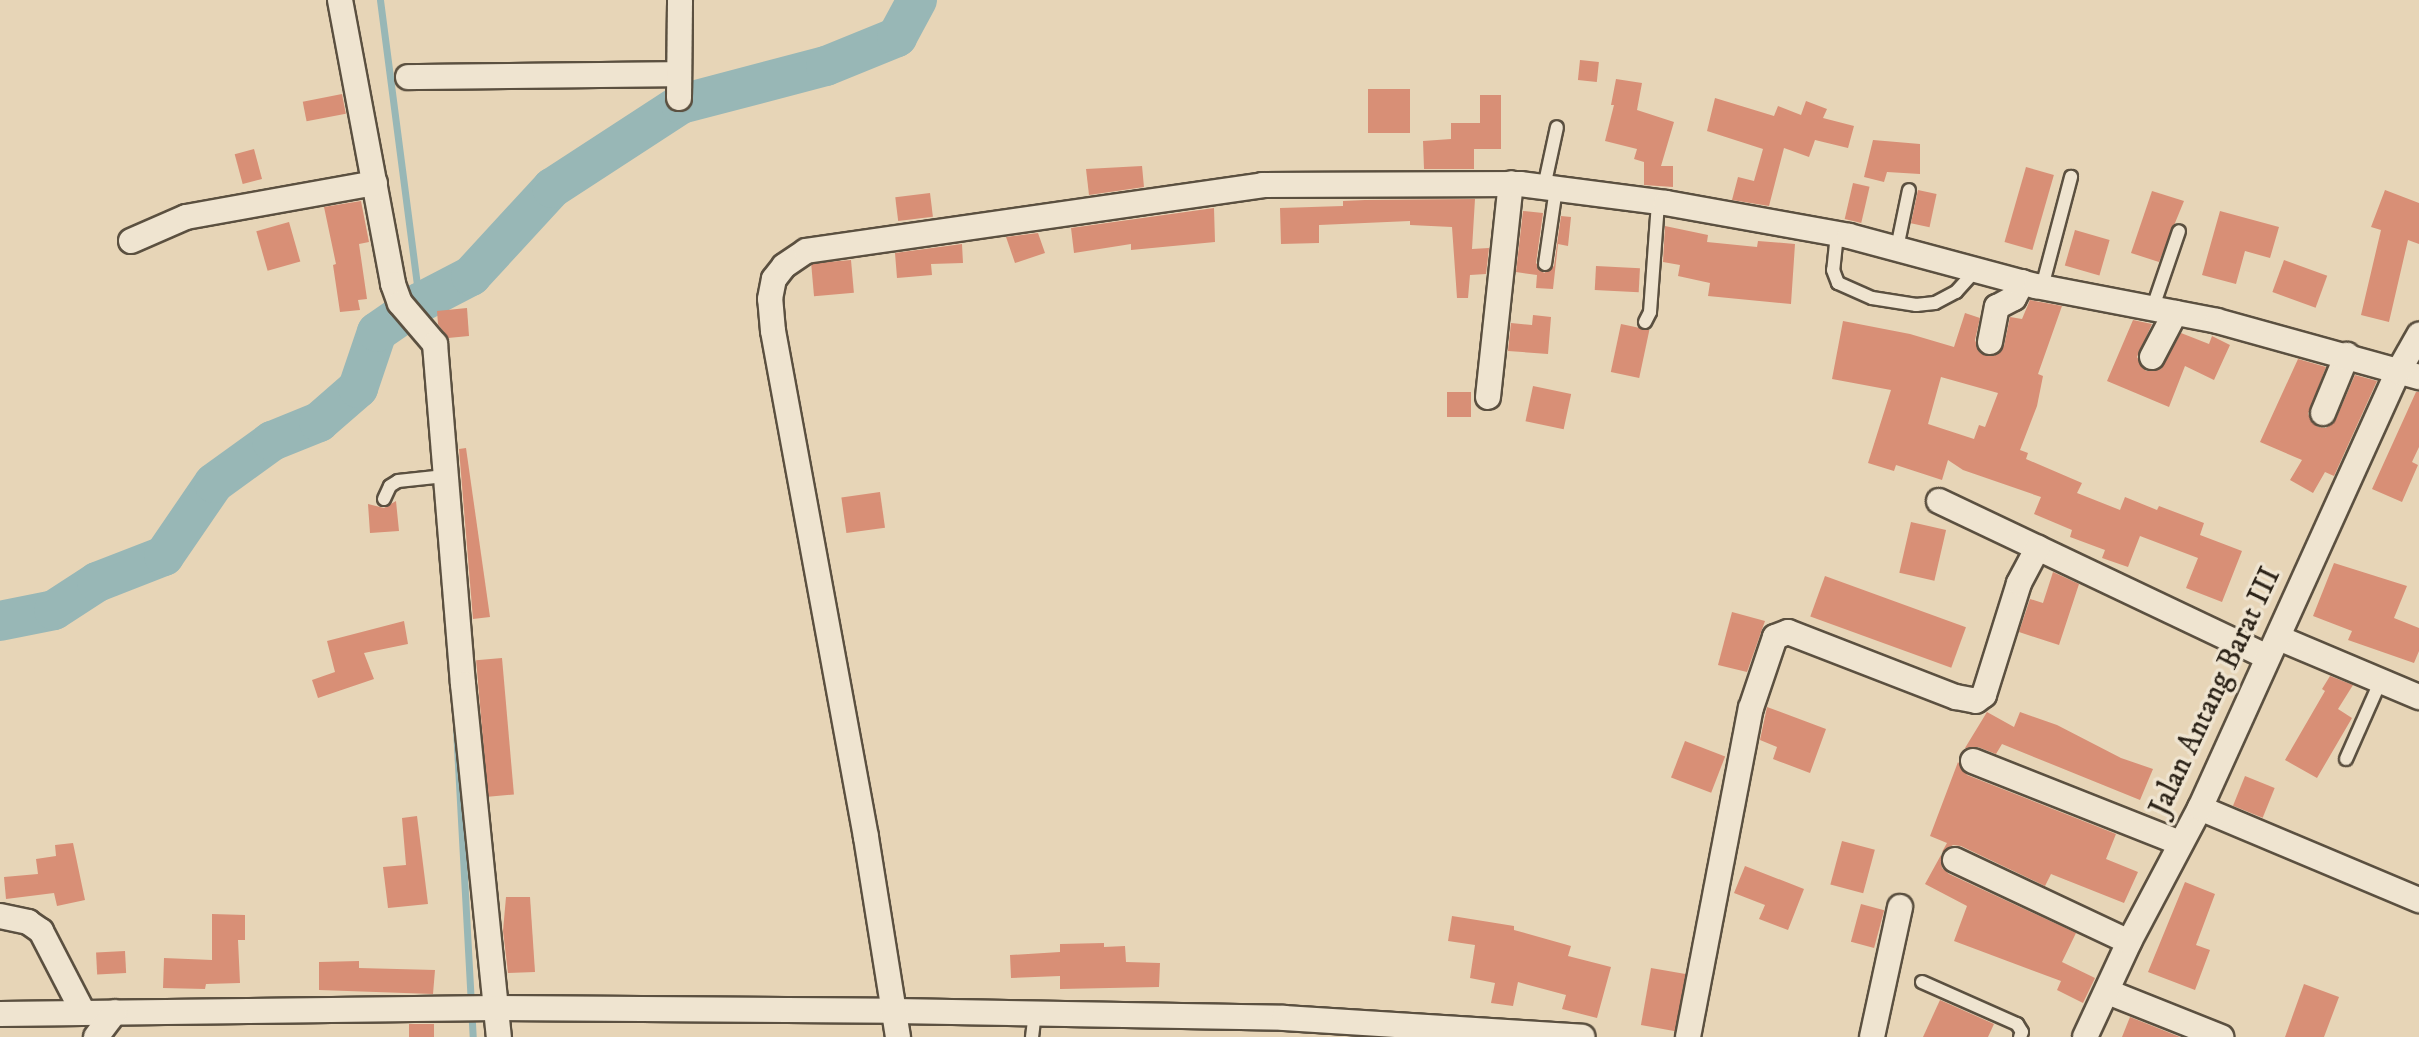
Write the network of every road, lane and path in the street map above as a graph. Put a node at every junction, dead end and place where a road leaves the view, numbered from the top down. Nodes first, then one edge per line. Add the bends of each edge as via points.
1 (340, 0) edge
2 (680, 0) edge
3 (408, 77) dead end
4 (1557, 127) dead end
5 (2071, 177) dead end
6 (375, 183) junction
7 (1511, 183) junction
8 (1550, 188) junction
9 (1909, 190) dead end
10 (1658, 202) junction
11 (2179, 231) dead end
12 (1837, 234) junction
13 (131, 241) dead end
14 (1897, 248) junction
15 (1545, 264) dead end
16 (1977, 270) junction
17 (2032, 285) junction
18 (2164, 310) junction
19 (1645, 322) dead end
20 (2419, 335) edge
21 (1990, 342) dead end
22 (2347, 355) junction
23 (2152, 357) dead end
24 (2409, 374) edge
25 (1488, 397) dead end
26 (2323, 413) dead end
27 (445, 476) junction
28 (384, 499) dead end
29 (1939, 501) dead end
30 (2038, 548) junction
31 (2273, 647) junction
32 (2381, 680) junction
33 (2419, 697) edge
34 (2346, 759) dead end
35 (1973, 761) dead end
36 (2200, 808) junction
37 (2180, 843) junction
38 (1955, 860) dead end
39 (2419, 900) edge
40 (1900, 907) dead end
41 (0, 916) edge
42 (2129, 942) junction
43 (1922, 982) dead end
44 (2108, 992) junction
45 (481, 1008) junction
46 (895, 1011) junction
47 (83, 1012) junction
48 (115, 1012) junction
49 (0, 1014) edge
50 (1034, 1026) edge
51 (96, 1037) edge
52 (499, 1037) edge
53 (898, 1037) edge
54 (1579, 1037) edge
55 (1688, 1037) edge
56 (1872, 1037) edge
57 (2020, 1037) edge
58 (2085, 1037) edge
59 (2221, 1037) edge

1 - 6 street
2 - 3 street via 679,86
4 - 8 lane
5 - 17 lane
6 - 13 street via 186,217
6 - 27 street via 400,303 435,344
7 - 8 street
7 - 25 street
7 - 46 street via 1262,185 806,251 784,266 771,288 773,331
8 - 10 street
8 - 15 lane
9 - 14 lane
10 - 12 street
10 - 19 lane
11 - 18 lane
12 - 14 street
12 - 16 lane via 1833,270 1838,283 1872,298 1935,303 1956,292
14 - 16 street
16 - 17 street
17 - 18 street
17 - 21 street via 1997,307
18 - 22 street
18 - 23 street
20 - 24 street, Jalan Antang Barat III
22 - 24 street
22 - 26 street
24 - 31 street, Jalan Antang Barat III
27 - 28 lane via 398,481
27 - 45 street
29 - 30 street
30 - 31 street
30 - 55 street via 2019,583 1984,695 1976,701 1788,632 1775,637 1751,708
31 - 32 street
31 - 36 street, Jalan Antang Barat III
32 - 33 street
32 - 34 lane
35 - 37 street
36 - 37 street, Jalan Antang Barat III
36 - 39 street
37 - 42 street, Jalan Antang Barat III
38 - 42 street
40 - 56 street
41 - 47 street via 41,931
42 - 44 street, Jalan Antang Barat III
43 - 57 lane via 2017,1024
44 - 58 street, Jalan Antang Barat III
44 - 59 street
45 - 46 street
45 - 48 street
45 - 52 street
46 - 50 street
46 - 53 street
47 - 48 street
47 - 49 street
48 - 51 street
50 - 54 street via 1374,1022

